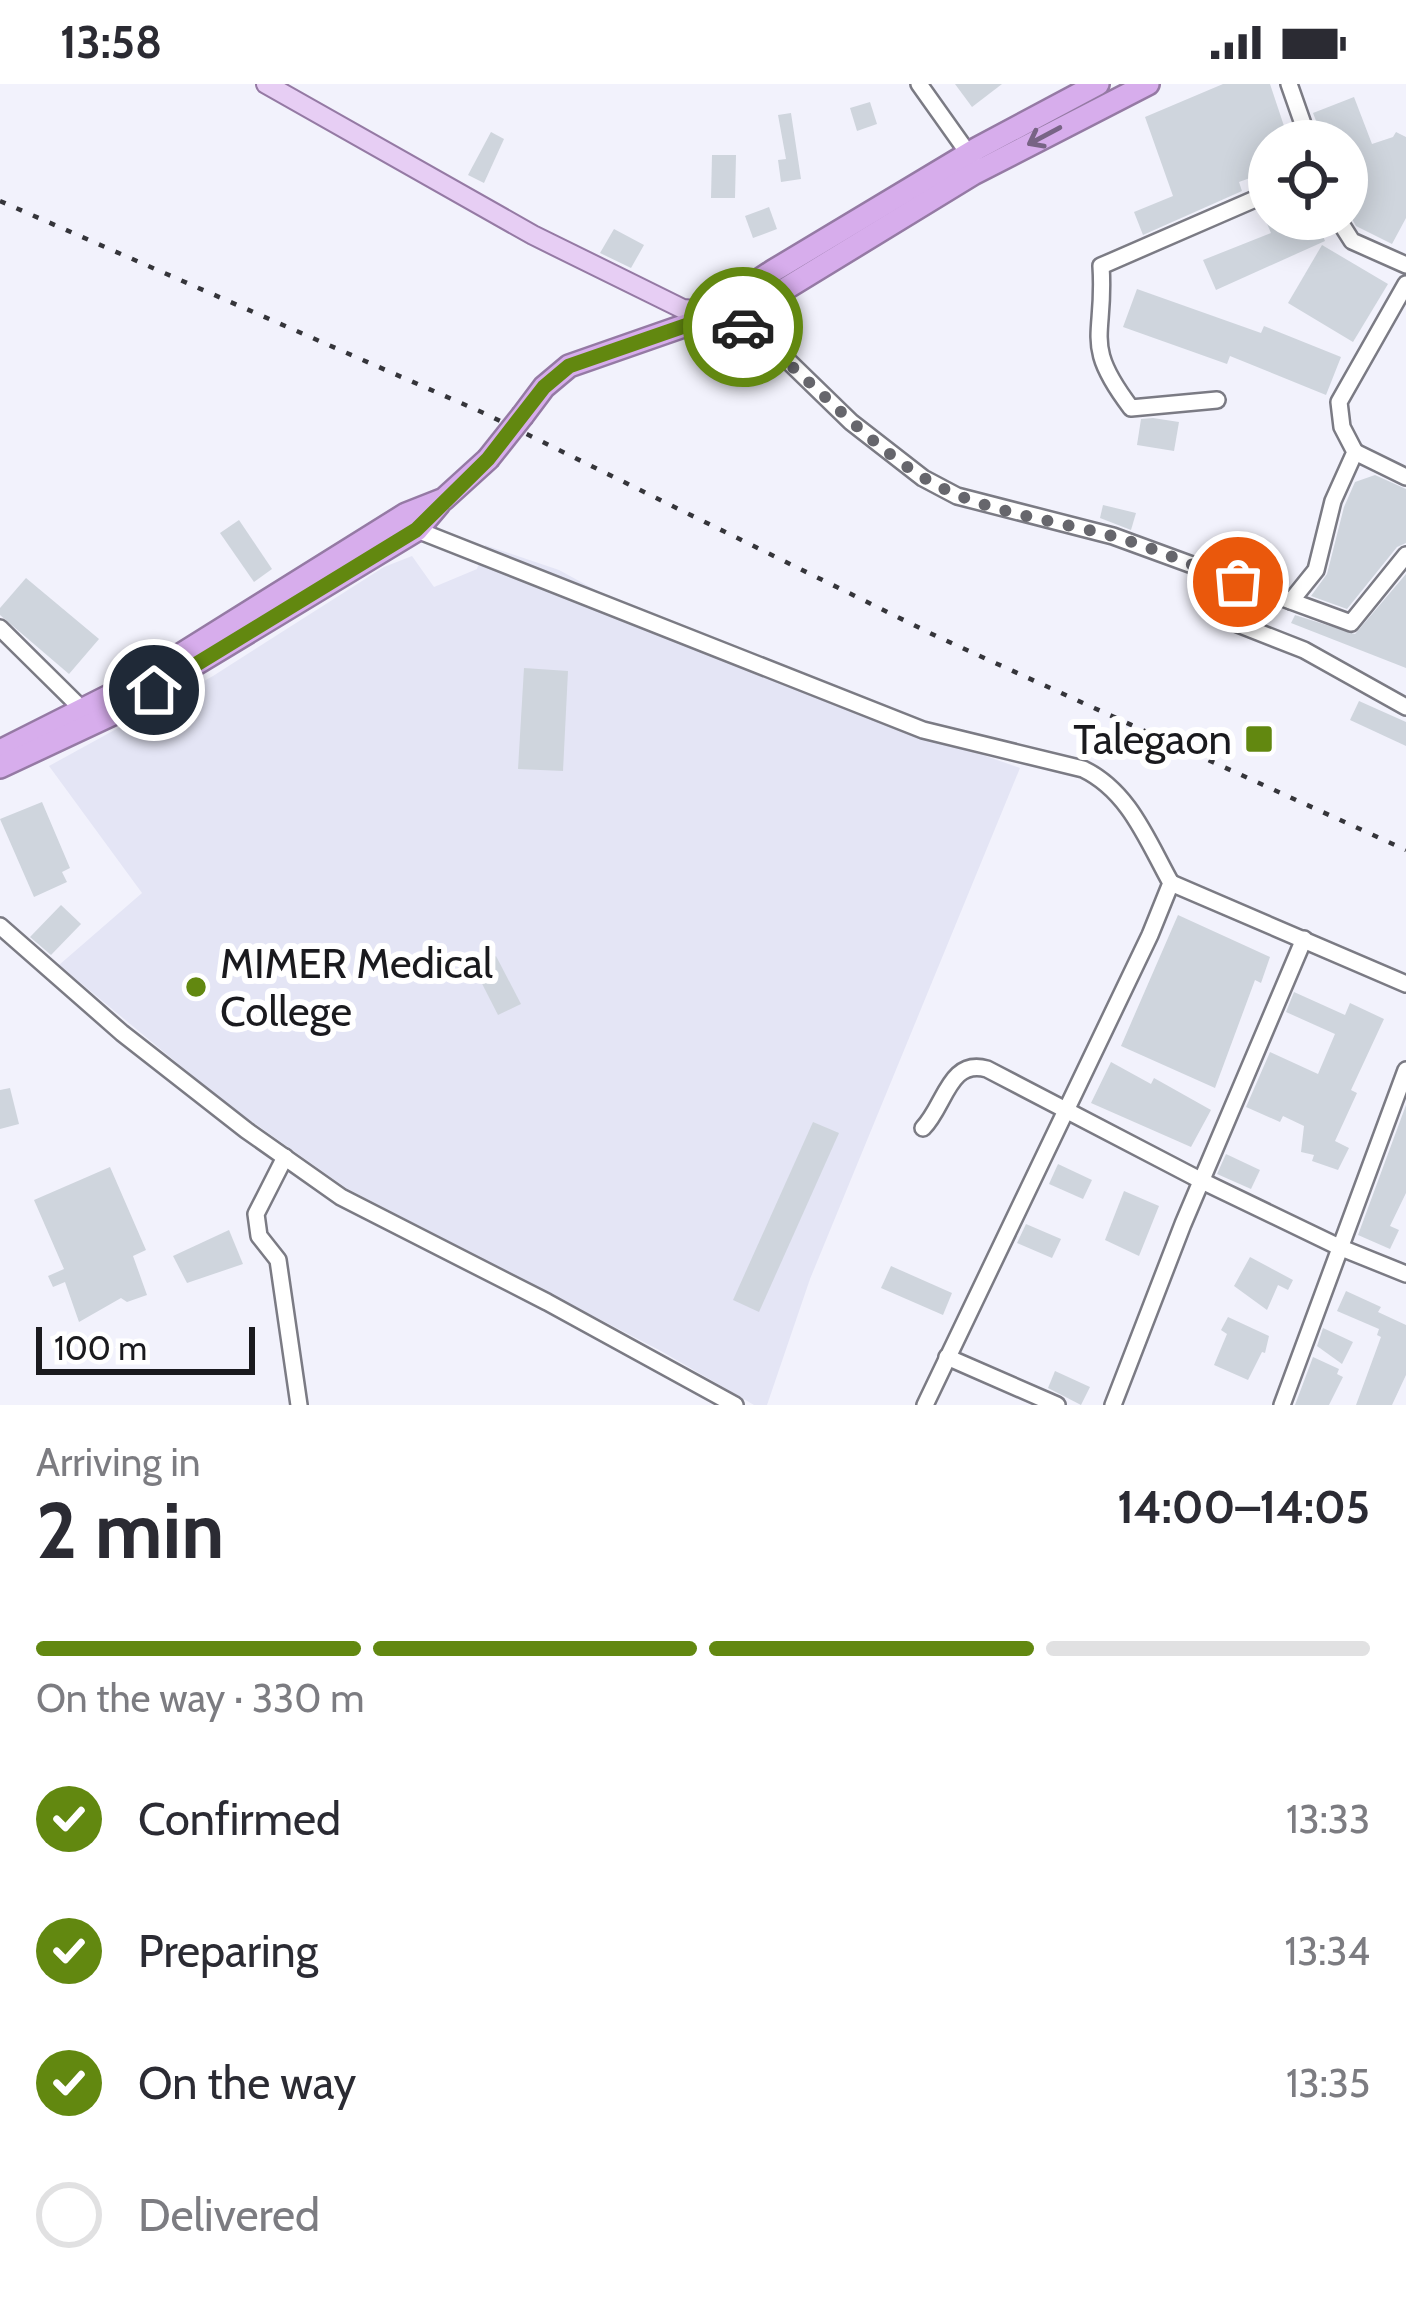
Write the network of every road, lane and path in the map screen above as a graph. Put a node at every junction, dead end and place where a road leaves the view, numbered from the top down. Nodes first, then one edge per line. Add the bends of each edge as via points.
1 (266, 84) edge
2 (919, 84) edge
3 (1098, 84) edge
4 (1148, 84) edge
5 (1289, 84) edge
6 (1302, 120) edge
7 (975, 162) junction
8 (1248, 203) edge
9 (1351, 240) edge
10 (1406, 265) edge
11 (1406, 284) edge
12 (736, 302) junction
13 (1217, 400) dead end
14 (1355, 452) junction
15 (1406, 477) edge
16 (444, 499) junction
17 (416, 530) junction
18 (1406, 555) edge
19 (1238, 582) junction
20 (1291, 601) junction
21 (0, 628) edge
22 (7, 646) edge
23 (1406, 707) edge
24 (84, 711) junction
25 (0, 751) edge
26 (0, 767) edge
27 (1172, 883) junction
28 (3, 933) edge
29 (1304, 939) junction
30 (1406, 984) edge
31 (940, 1062) dead end
32 (1406, 1070) edge
33 (959, 1071) junction
34 (1067, 1109) junction
35 (923, 1128) dead end
36 (285, 1157) junction
37 (1202, 1181) junction
38 (1339, 1247) junction
39 (1406, 1274) edge
40 (947, 1357) junction
41 (299, 1405) edge
42 (734, 1405) edge
43 (925, 1405) edge
44 (1057, 1405) edge
45 (1113, 1405) edge
46 (1282, 1405) edge

1 - 12 main road via 682,309
2 - 7 street
3 - 7 highway
4 -> 7 highway
5 - 6 street
7 - 12 highway via 762,303
8 - 13 street via 1101,266 1097,348 1131,409
9 - 10 street
11 - 14 street via 1339,402
12 - 16 highway, bridge via 569,366
12 - 19 street via 851,422 923,478 957,496 1113,536
14 - 15 street
14 - 20 street via 1316,570
16 - 17 highway
16 - 24 highway via 406,514
17 - 26 highway via 113,714
17 - 27 street via 923,730 1106,780
18 - 20 street via 1351,623
19 - 20 street
19 - 23 street via 1225,619 1304,650
21 - 22 street
22 - 24 street
24 - 25 highway
27 - 29 street
27 - 34 street
28 - 36 street
29 - 30 street
29 - 37 street
31 - 33 street
32 - 38 street
33 - 34 street via 987,1069
33 - 35 street
34 - 37 street
34 - 40 street
36 - 41 street via 256,1214 259,1236 278,1260
36 - 42 street via 341,1197
37 - 38 street
37 - 45 street
38 - 39 street
38 - 46 street
40 - 43 street
40 - 44 street

